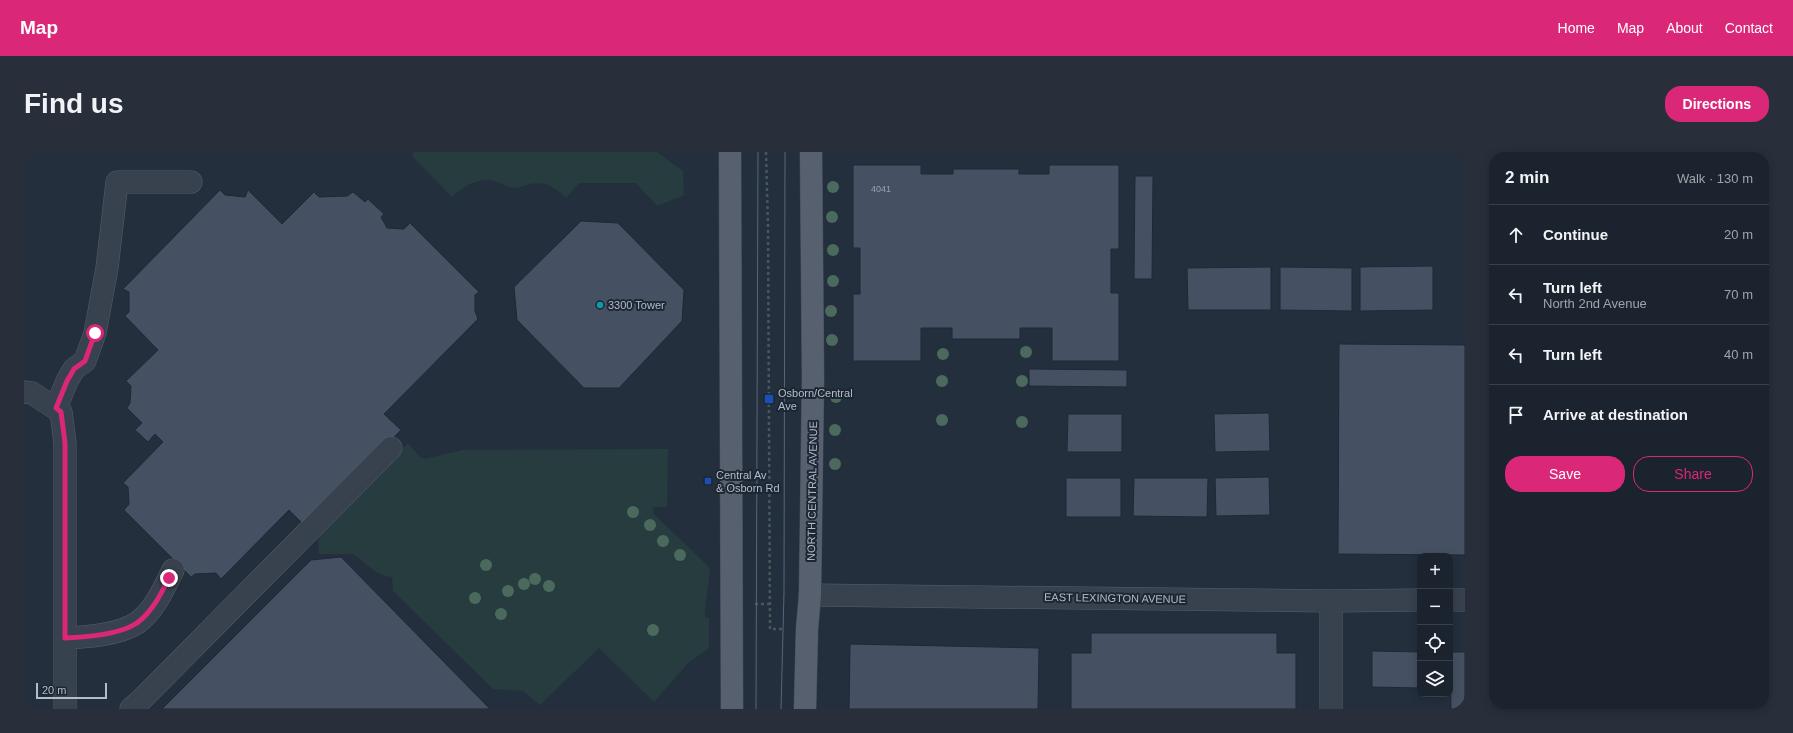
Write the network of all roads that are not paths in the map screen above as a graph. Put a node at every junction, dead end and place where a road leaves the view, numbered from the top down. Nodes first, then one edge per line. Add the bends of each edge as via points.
1 (730, 152) edge
2 (811, 152) edge
3 (191, 182) dead end
4 (24, 392) edge
5 (56, 408) junction
6 (392, 448) dead end
7 (173, 570) dead end
8 (810, 595) junction
9 (1417, 600) edge
10 (1453, 600) edge
11 (1465, 600) edge
12 (1331, 602) junction
13 (65, 638) junction
14 (65, 709) edge
15 (131, 709) edge
16 (732, 709) edge
17 (804, 709) edge
18 (1331, 709) edge

1 - 16 main road
2 - 8 main road, NORTH CENTRAL AVENUE via 813,378
3 - 5 street via 117,182 108,268 95,333 85,361 74,369
4 - 5 street via 32,393
5 - 13 street via 61,412 65,443
6 - 15 street
7 - 13 street via 154,605 136,624 93,637
8 - 12 street, EAST LEXINGTON AVENUE
8 - 17 main road, NORTH CENTRAL AVENUE
9 - 12 street, EAST LEXINGTON AVENUE
10 - 11 street
12 - 18 street
13 - 14 street

